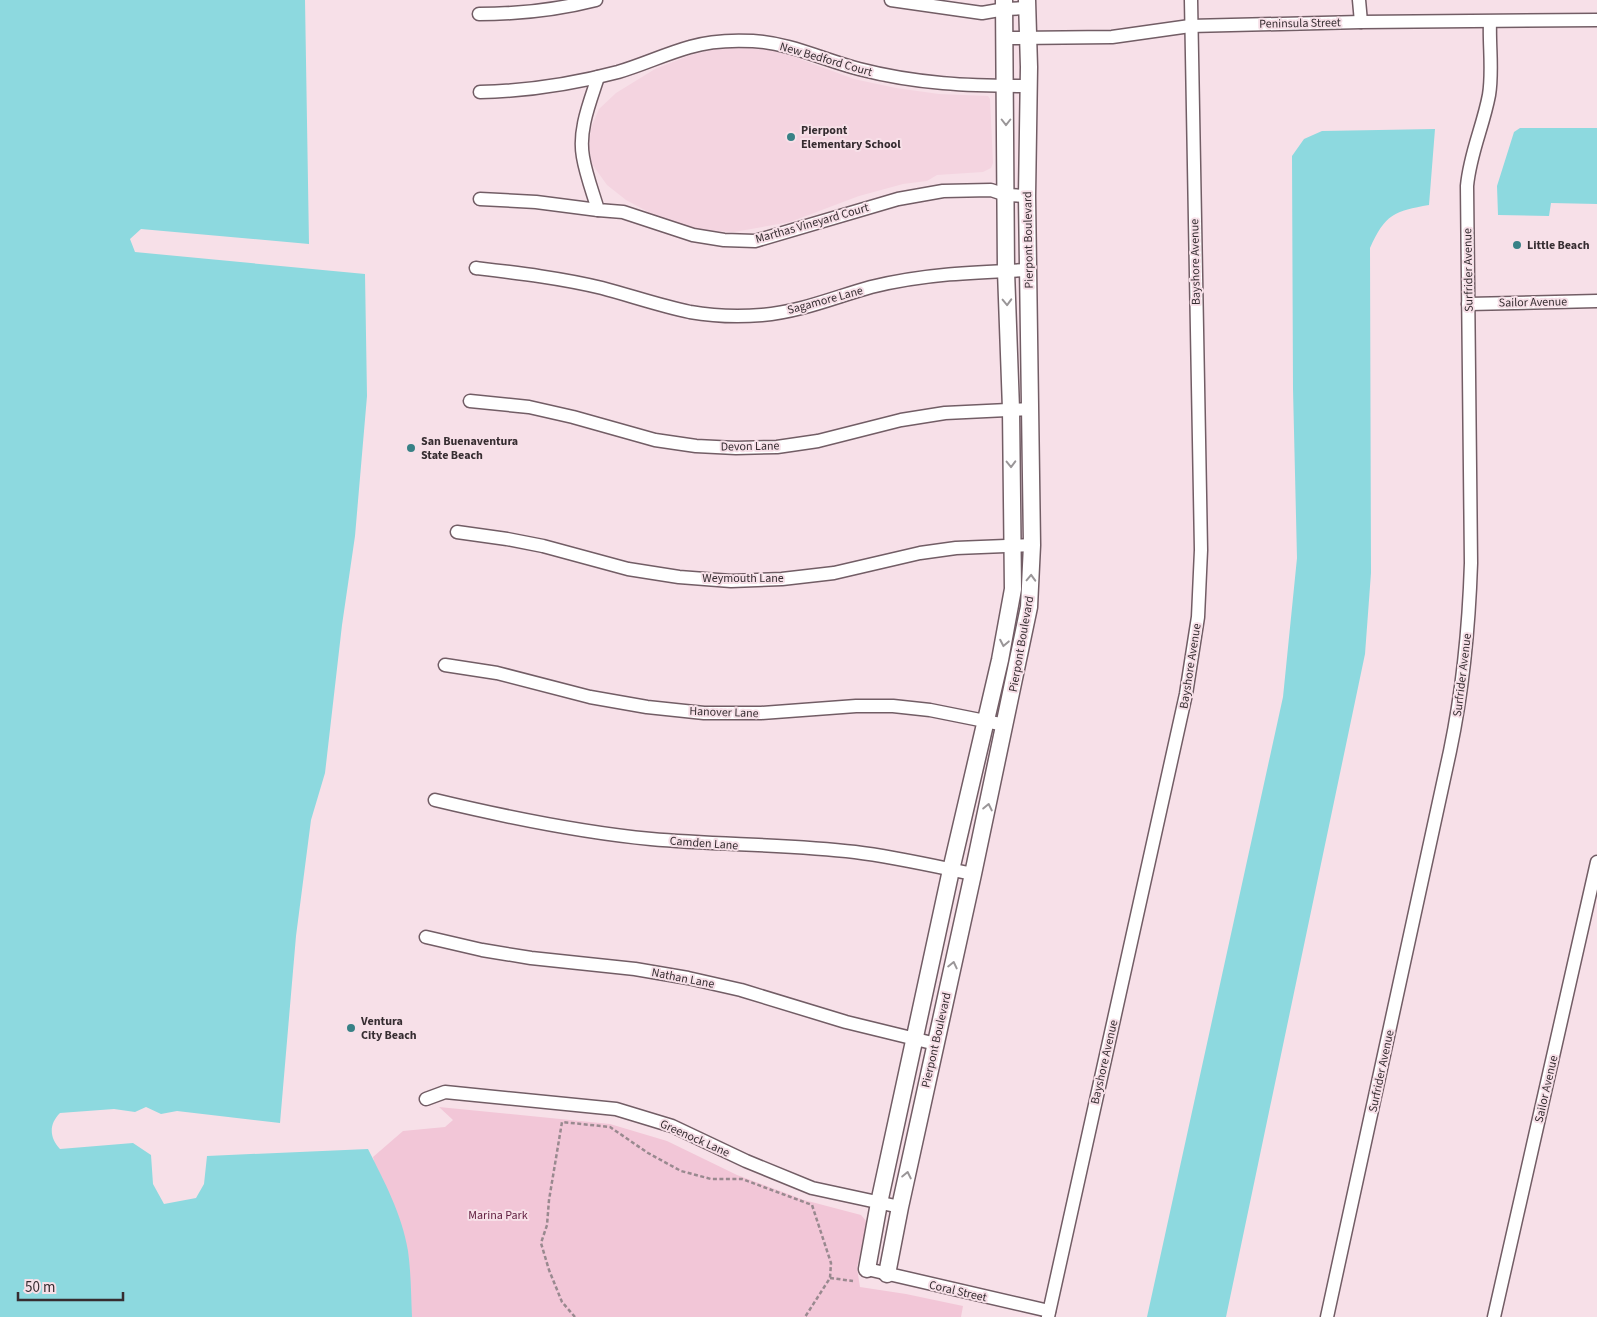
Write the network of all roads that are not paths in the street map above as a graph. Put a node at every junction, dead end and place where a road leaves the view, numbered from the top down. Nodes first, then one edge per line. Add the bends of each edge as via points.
1 (596, 0) edge
2 (891, 0) edge
3 (1191, 0) edge
4 (1359, 0) edge
5 (1004, 4) edge
6 (1027, 4) edge
7 (479, 14) dead end
8 (1597, 20) edge
9 (1361, 22) junction
10 (1490, 22) junction
11 (1190, 26) junction
12 (1005, 38) junction
13 (1028, 38) junction
14 (598, 77) junction
15 (1006, 86) junction
16 (1028, 86) junction
17 (480, 92) dead end
18 (1006, 195) junction
19 (1027, 196) junction
20 (480, 199) dead end
21 (598, 210) junction
22 (476, 268) dead end
23 (1028, 270) junction
24 (1006, 271) junction
25 (1597, 301) edge
26 (1468, 304) junction
27 (470, 401) dead end
28 (1030, 409) junction
29 (1011, 410) junction
30 (457, 532) dead end
31 (1032, 545) junction
32 (1012, 546) junction
33 (445, 665) dead end
34 (987, 720) junction
35 (1006, 725) junction
36 (435, 800) dead end
37 (1597, 862) edge
38 (951, 870) junction
39 (974, 874) junction
40 (426, 937) dead end
41 (914, 1038) junction
42 (936, 1044) junction
43 (426, 1099) dead end
44 (879, 1202) junction
45 (900, 1207) junction
46 (866, 1269) joint
47 (887, 1274) junction
48 (1048, 1314) edge
49 (1327, 1317) edge
50 (1494, 1317) edge

1 - 7 street via 532,12
2 - 5 street via 982,13
3 - 11 street, Bayshore Avenue
4 - 9 street
5 - 6 street
5 - 12 street, Pierpont Boulevard
6 - 13 street, Pierpont Boulevard
8 - 10 street, Peninsula Street
9 - 10 street, Peninsula Street
9 - 11 street, Peninsula Street
10 - 26 street, Surfrider Avenue via 1490,94 1472,155 1467,186
11 - 13 street, Peninsula Street via 1112,37
11 - 48 street, Bayshore Avenue via 1201,550 1198,617 1186,694
12 - 13 street, Peninsula Street
12 - 15 street, Pierpont Boulevard
13 - 16 street, Pierpont Boulevard
14 - 15 street, New Bedford Court via 691,46 722,41 754,41 786,45 900,78 942,84
14 - 17 street, New Bedford Court via 535,89
14 - 21 street via 582,136 582,156
15 - 16 street, New Bedford Court
15 -> 18 street, Pierpont Boulevard
16 - 19 street, Pierpont Boulevard
18 - 19 street, Marthas Vineyard Court
18 - 21 street, Marthas Vineyard Court via 991,190 943,191 898,199 755,241 693,235 623,212
18 - 24 street, Pierpont Boulevard
19 - 23 street, Pierpont Boulevard
20 - 21 street, Marthas Vineyard Court
22 - 24 street, Sagamore Lane via 545,277 690,312 726,316 798,309 909,279 948,273
23 - 24 street, Sagamore Lane
23 - 28 street, Pierpont Boulevard
24 -> 29 street, Pierpont Boulevard
25 - 26 street, Sailor Avenue
26 - 49 street, Surfrider Avenue via 1471,563 1469,621 1460,699
27 - 29 street, Devon Lane via 573,417 655,440 736,448 818,441 901,420 945,413
28 - 29 street, Devon Lane
28 - 31 street, Pierpont Boulevard
29 -> 32 street, Pierpont Boulevard
30 - 32 street, Weymouth Lane via 543,546 628,569 679,577 731,580 834,573 920,553
31 - 32 street, Weymouth Lane
35 -> 31 street, Pierpont Boulevard via 1030,607
32 -> 34 street, Pierpont Boulevard via 1013,589 1009,618
33 - 34 street, Hanover Lane via 497,673 646,708 761,713 893,706
34 - 35 street, Hanover Lane
34 - 38 street, Pierpont Boulevard
39 -> 35 street, Pierpont Boulevard
36 - 38 street, Camden Lane via 585,831 659,840 853,852
37 - 50 street, Sailor Avenue
38 - 39 street, Camden Lane
38 - 41 street, Pierpont Boulevard
42 -> 39 street, Pierpont Boulevard
40 - 41 street, Nathan Lane via 531,958 688,978
41 - 42 street, Nathan Lane
41 - 44 street, Pierpont Boulevard
45 -> 42 street, Pierpont Boulevard
43 - 44 street, Greenock Lane via 445,1092 616,1109 672,1126 812,1188
44 - 45 street, Greenock Lane
44 - 46 street, Pierpont Boulevard
45 - 47 street, Pierpont Boulevard
46 - 47 street, Coral Street
47 - 48 street, Coral Street

